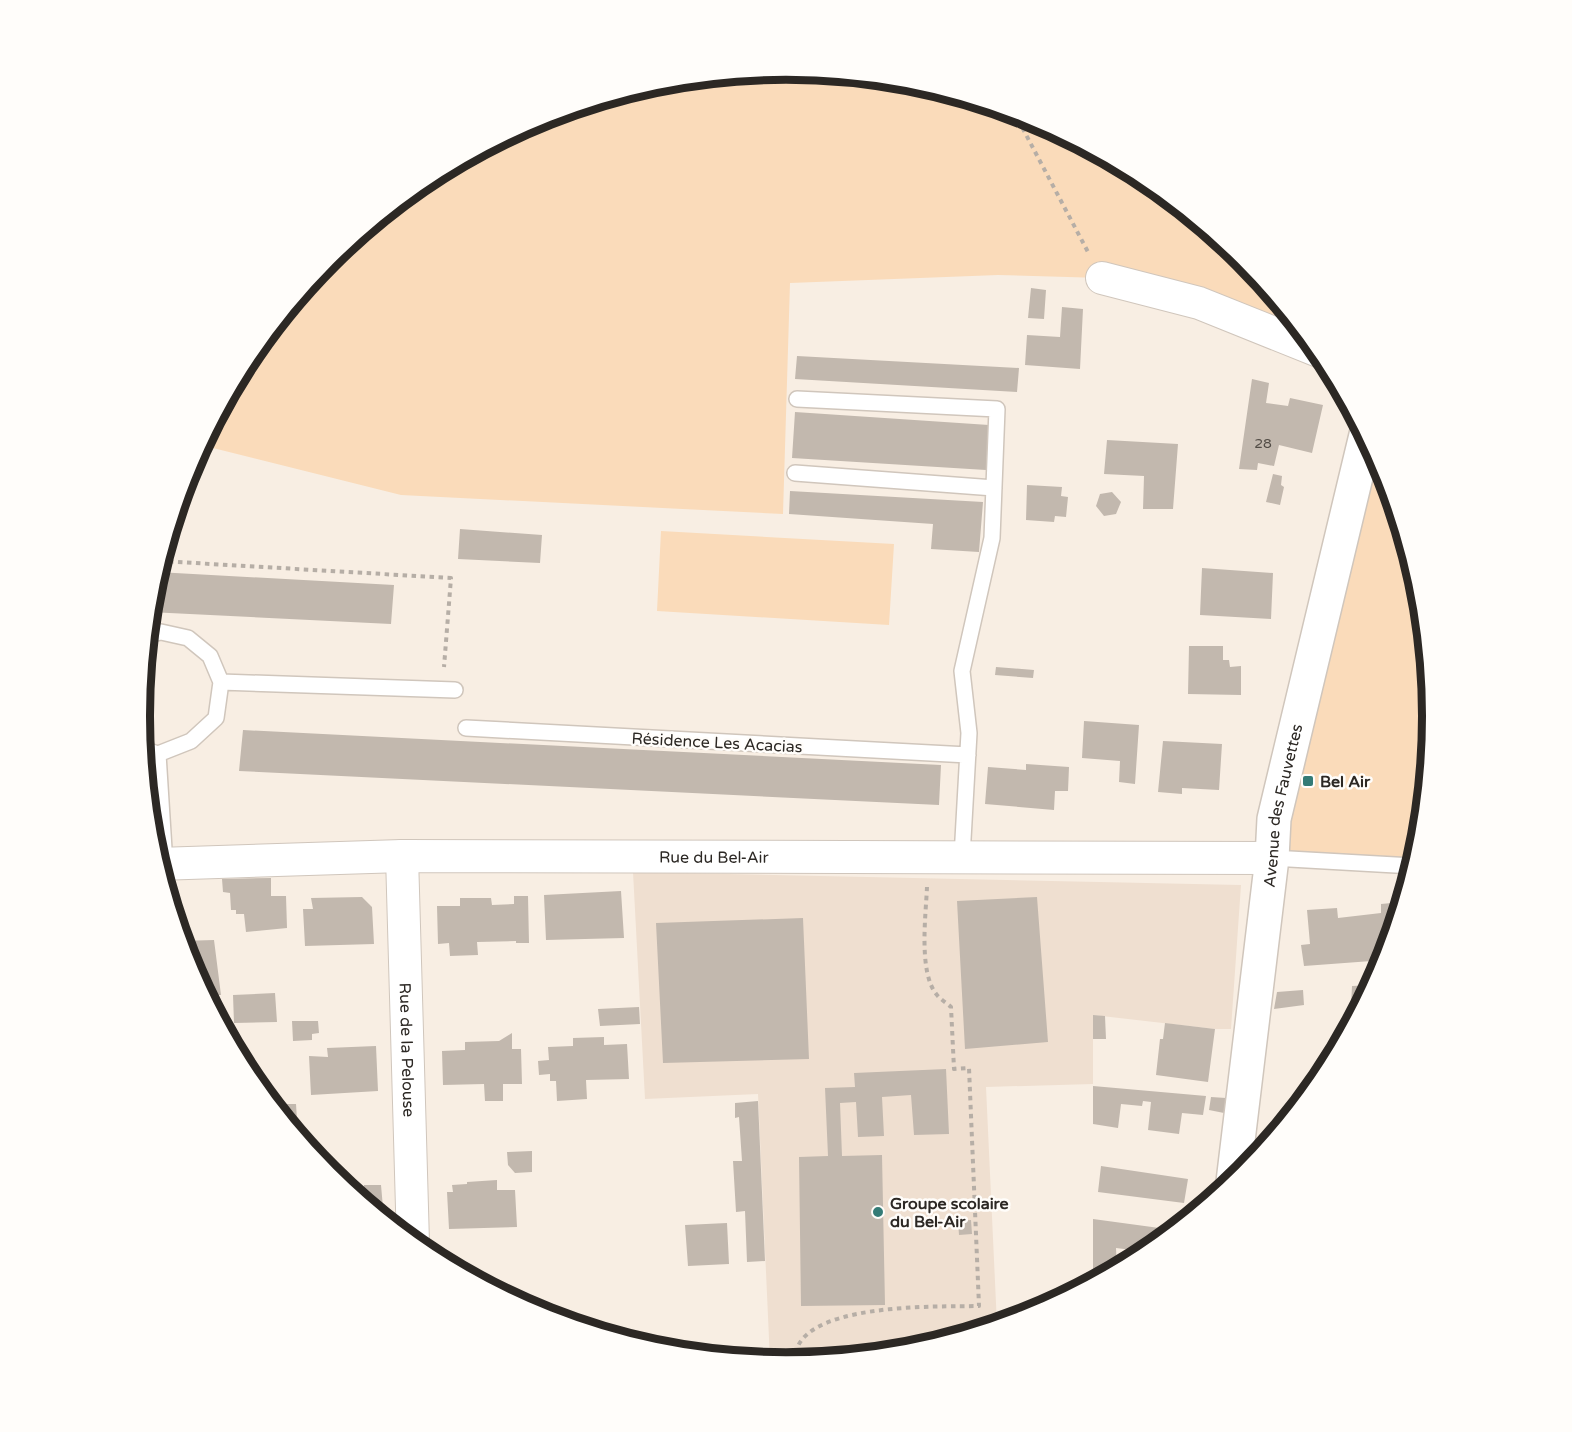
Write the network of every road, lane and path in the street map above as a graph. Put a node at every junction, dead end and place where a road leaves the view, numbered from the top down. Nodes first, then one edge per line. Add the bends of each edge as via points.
1 (1021, 124) edge
2 (1102, 278) joint
3 (1302, 344) edge
4 (797, 399) dead end
5 (1363, 447) edge
6 (795, 473) dead end
7 (994, 488) junction
8 (169, 562) edge
9 (155, 633) edge
10 (221, 682) junction
11 (448, 690) joint
12 (466, 728) dead end
13 (151, 752) edge
14 (158, 754) junction
15 (968, 755) junction
16 (161, 834) edge
17 (927, 855) junction
18 (402, 856) junction
19 (962, 857) junction
20 (1272, 858) junction
21 (167, 864) edge
22 (1404, 866) edge
23 (1235, 1167) edge
24 (413, 1231) edge
25 (796, 1352) edge

1 - 2 path
2 - 3 street via 1199,303
4 - 7 lane via 997,409
5 - 20 street, Avenue des Fauvettes via 1274,819
6 - 7 lane
7 - 15 lane via 992,538 962,671
8 - 11 path via 451,578
9 - 10 lane via 188,638 210,656
10 - 11 lane
10 - 14 lane via 216,718 191,741
12 - 15 lane, Résidence Les Acacias
13 - 14 lane
14 - 16 lane
15 - 19 lane
17 - 18 street, Rue du Bel-Air
17 - 19 street, Rue du Bel-Air
17 - 25 path via 928,977 936,994 951,1007 954,1069 969,1068 979,1306 881,1310 832,1320 811,1330
18 - 21 street, Rue du Bel-Air
18 - 24 street, Rue de la Pelouse
19 - 20 street, Rue du Bel-Air
20 - 22 lane
20 - 23 street, Avenue des Fauvettes

